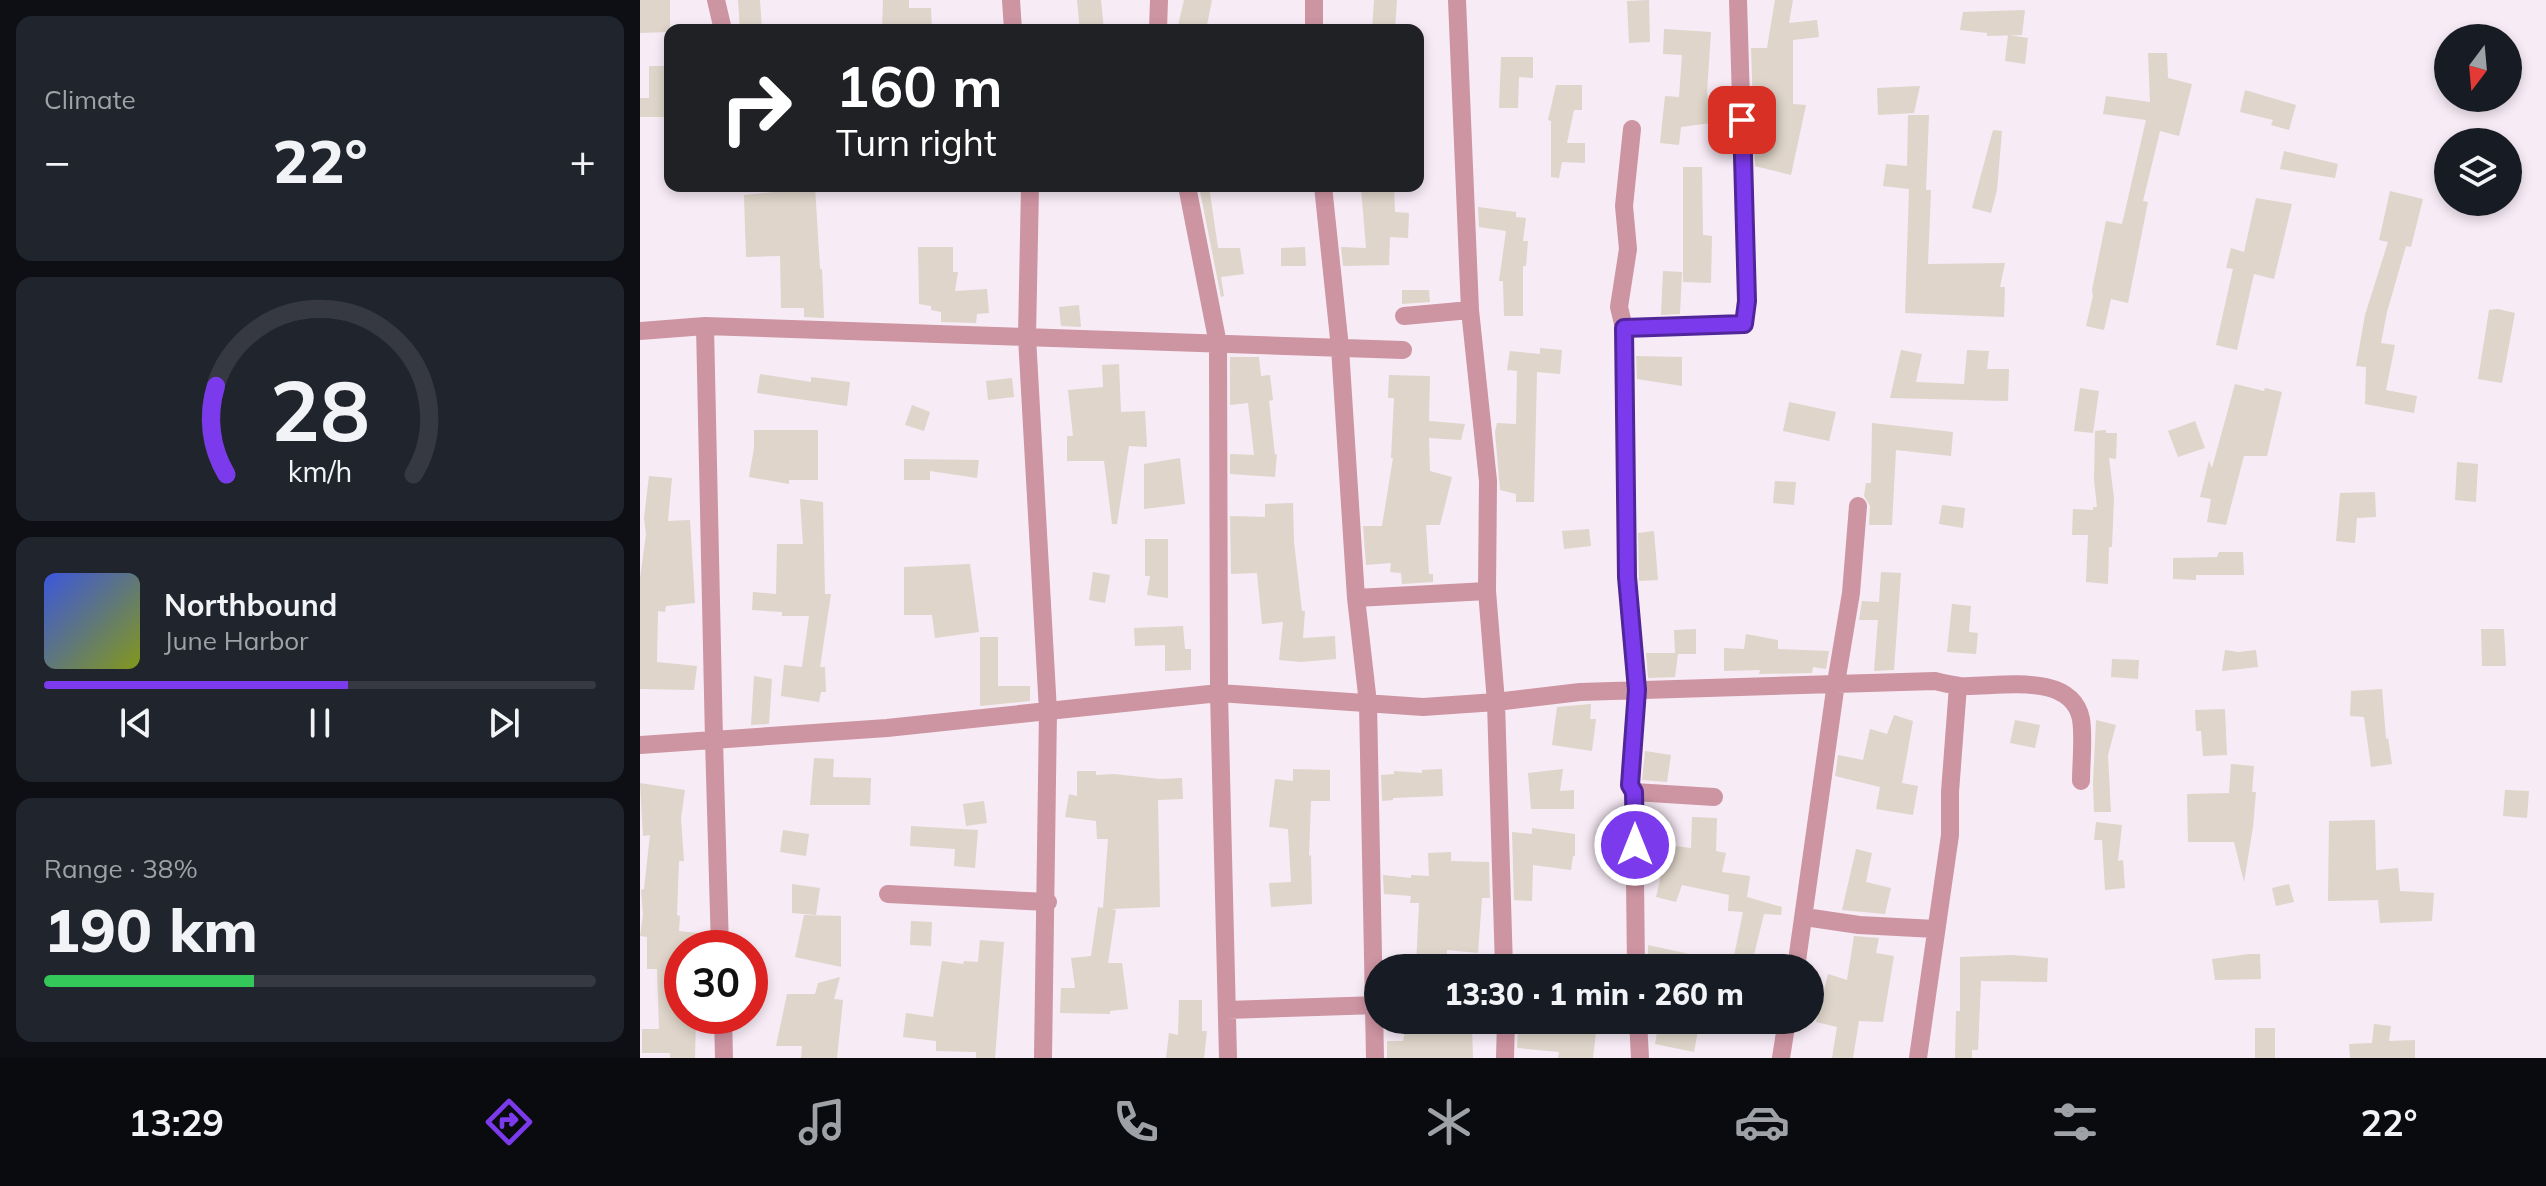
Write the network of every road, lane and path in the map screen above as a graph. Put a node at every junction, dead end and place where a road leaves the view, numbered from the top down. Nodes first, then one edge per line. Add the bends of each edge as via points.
1 (716, 0) edge
2 (1011, 0) edge
3 (1159, 0) edge
4 (1314, 0) edge
5 (1457, 0) edge
6 (1738, 0) edge
7 (722, 24) edge
8 (1013, 24) edge
9 (1158, 24) edge
10 (1314, 24) edge
11 (1632, 129) dead end
12 (1030, 192) edge
13 (1188, 192) edge
14 (1324, 192) edge
15 (1470, 310) junction
16 (1404, 316) dead end
17 (705, 326) junction
18 (1624, 328) junction
19 (640, 331) edge
20 (1027, 337) junction
21 (1218, 344) junction
22 (1340, 348) junction
23 (1403, 350) dead end
24 (1858, 506) dead end
25 (1487, 591) junction
26 (1356, 598) junction
27 (1836, 683) junction
28 (1958, 686) junction
29 (1637, 690) junction
30 (1219, 693) junction
31 (1496, 702) junction
32 (1368, 703) junction
33 (1048, 711) junction
34 (714, 740) junction
35 (640, 745) edge
36 (2081, 781) dead end
37 (1634, 792) junction
38 (1714, 797) dead end
39 (888, 894) dead end
40 (1047, 902) junction
41 (1805, 917) junction
42 (1935, 929) junction
43 (719, 930) edge
44 (1374, 954) edge
45 (1504, 954) edge
46 (1636, 954) edge
47 (1798, 954) edge
48 (1364, 1005) edge
49 (1227, 1010) junction
50 (723, 1034) edge
51 (1375, 1034) edge
52 (1506, 1034) edge
53 (1639, 1034) edge
54 (1785, 1034) edge
55 (724, 1058) edge
56 (1043, 1058) edge
57 (1228, 1058) edge
58 (1375, 1058) edge
59 (1505, 1058) edge
60 (1640, 1058) edge
61 (1781, 1058) edge
62 (1918, 1058) edge

1 - 7 street
2 - 8 street
3 - 9 street
4 - 10 street
5 - 15 street
6 - 18 street via 1744,324
11 - 18 street via 1624,206 1628,249 1619,307
12 - 20 street
13 - 21 street
14 - 22 street
15 - 16 street
15 - 25 street via 1488,481
17 - 19 street
17 - 20 street
17 - 34 street
18 - 29 street via 1627,577
20 - 21 street
20 - 33 street
21 - 22 street
21 - 30 street
22 - 23 street
22 - 26 street
24 - 27 street
25 - 26 street
25 - 31 street
26 - 32 street
27 - 28 street via 1935,681
27 - 29 street
27 - 41 street
28 - 36 street via 2040,685 2074,701 2081,719
28 - 42 street via 1950,835
29 - 31 street
29 - 37 street via 1630,785
30 - 32 street
30 - 33 street
30 - 49 street
31 - 32 street via 1423,707
31 - 45 street
32 - 44 street
33 - 34 street
33 - 40 street
34 - 35 street
34 - 43 street
37 - 38 street
37 - 46 street
39 - 40 street
40 - 56 street
41 - 42 street
41 - 47 street
42 - 62 street
48 - 49 street
49 - 57 street
50 - 55 street
51 - 58 street
52 - 59 street
53 - 60 street
54 - 61 street

